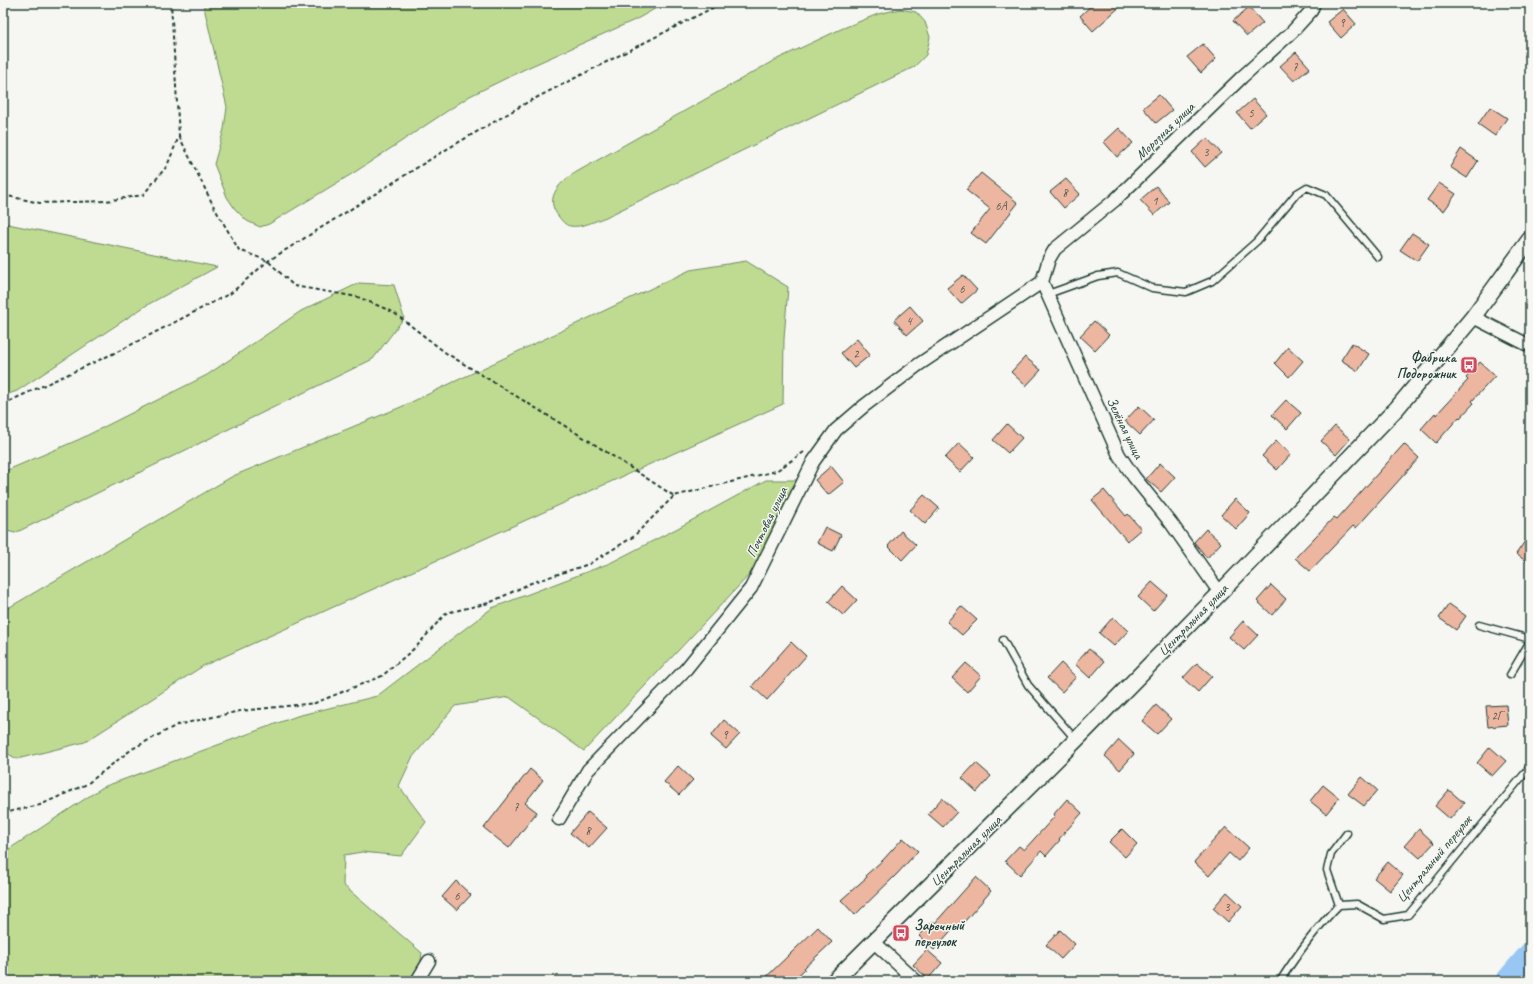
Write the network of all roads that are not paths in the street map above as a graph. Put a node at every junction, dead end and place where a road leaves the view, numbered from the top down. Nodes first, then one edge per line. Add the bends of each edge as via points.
1 (1314, 3) edge
2 (1530, 239) edge
3 (1378, 257) dead end
4 (1042, 282) junction
5 (1048, 294) junction
6 (1473, 317) junction
7 (1530, 346) edge
8 (1220, 593) junction
9 (1479, 624) dead end
10 (1003, 640) dead end
11 (1530, 640) edge
12 (1510, 675) dead end
13 (1076, 740) junction
14 (1530, 767) edge
15 (559, 819) dead end
16 (1347, 832) dead end
17 (1339, 904) junction
18 (874, 942) junction
19 (429, 961) dead end
20 (418, 981) edge
21 (834, 981) edge
22 (916, 981) edge
23 (1280, 981) edge

1 - 4 street, Морозная улица via 1292,32 1115,200 1055,249
2 - 6 street, Центральная улица
3 - 5 lane via 1326,195 1307,187 1297,193 1257,241 1212,281 1186,292 1152,288 1118,273 1098,276
4 - 5 street, Зелёная улица
4 - 15 street, Почтовая улица via 918,365 836,430 813,462 751,588 686,669 588,770
5 - 8 street, Зелёная улица via 1119,455
6 - 7 street
6 - 8 street, Центральная улица via 1397,408
8 - 13 street, Центральная улица
9 - 11 lane
10 - 13 lane via 1028,685
11 - 12 lane
13 - 18 street, Центральная улица
14 - 17 lane, Центральный переулок via 1408,915 1384,919 1357,904
16 - 17 lane via 1331,854 1327,870
17 - 23 lane via 1300,949
18 - 21 street, Центральная улица
18 - 22 street
19 - 20 street

